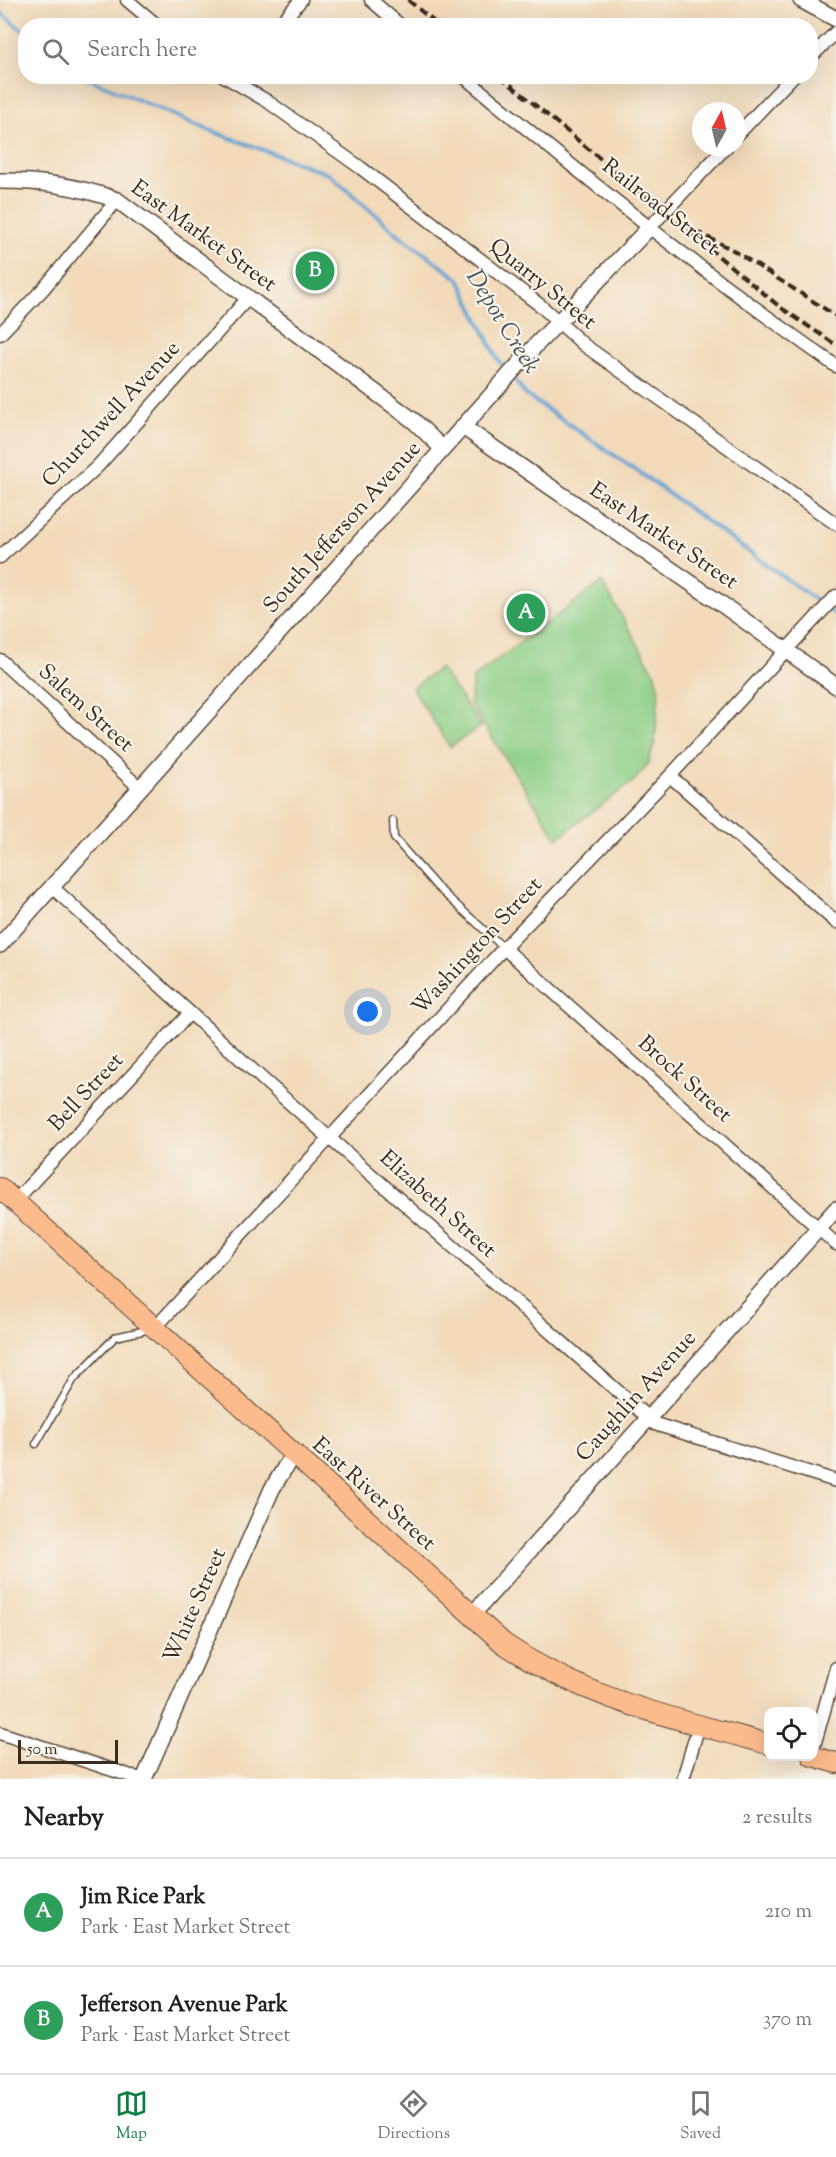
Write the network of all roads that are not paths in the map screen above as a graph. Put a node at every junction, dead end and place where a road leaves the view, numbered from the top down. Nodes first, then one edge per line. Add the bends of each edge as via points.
1 (127, 0) edge
2 (301, 0) edge
3 (371, 0) edge
4 (801, 0) edge
5 (148, 18) edge
6 (285, 18) edge
7 (392, 18) edge
8 (836, 19) edge
9 (836, 32) edge
10 (818, 50) edge
11 (239, 84) edge
12 (473, 84) edge
13 (785, 84) edge
14 (746, 126) edge
15 (717, 156) edge
16 (0, 182) edge
17 (117, 200) junction
18 (650, 227) junction
19 (249, 297) junction
20 (558, 322) junction
21 (0, 334) edge
22 (836, 366) edge
23 (463, 427) junction
24 (443, 449) junction
25 (836, 524) edge
26 (0, 557) edge
27 (830, 602) edge
28 (784, 650) junction
29 (0, 660) edge
30 (836, 686) edge
31 (670, 776) junction
32 (141, 789) junction
33 (393, 821) dead end
34 (52, 887) junction
35 (836, 922) edge
36 (0, 945) edge
37 (504, 948) junction
38 (190, 1013) junction
39 (330, 1138) junction
40 (8, 1197) edge
41 (836, 1209) edge
42 (819, 1229) junction
43 (836, 1244) edge
44 (154, 1329) junction
45 (647, 1418) junction
46 (36, 1444) dead end
47 (292, 1454) junction
48 (836, 1481) edge
49 (471, 1616) junction
50 (836, 1668) edge
51 (699, 1725) junction
52 (818, 1729) edge
53 (0, 1733) edge
54 (764, 1743) edge
55 (818, 1758) edge
56 (836, 1763) edge
57 (142, 1779) edge
58 (683, 1779) edge

1 - 5 street
2 - 6 street
3 - 7 street
4 - 8 street
9 - 10 street
11 - 20 street, Quarry Street via 361,168
12 - 18 street, Railroad Street
13 - 14 street
15 - 18 street, South Jefferson Avenue
16 - 17 street, East Market Street via 71,185
17 - 19 street, East Market Street
17 - 21 street
18 - 20 street, South Jefferson Avenue
18 - 22 street, Railroad Street
19 - 24 street, East Market Street via 414,421
19 - 26 street, Churchwell Avenue via 98,466
20 - 23 street, South Jefferson Avenue
20 - 25 street, Quarry Street via 584,345
23 - 24 street, South Jefferson Avenue
23 - 28 street, East Market Street
24 - 32 street, South Jefferson Avenue
27 - 28 street, Washington Street
28 - 30 street, East Market Street
28 - 31 street, Washington Street
29 - 32 street, Salem Street
31 - 35 street
31 - 37 street, Washington Street
32 - 34 street, South Jefferson Avenue
33 - 37 lane via 394,838 437,887
34 - 36 street, South Jefferson Avenue
34 - 38 street, Elizabeth Street
37 - 39 street, Washington Street
37 - 42 street, Brock Street
38 - 39 street, Elizabeth Street
38 - 40 street, Bell Street
39 - 44 street, Washington Street
39 - 45 street, Elizabeth Street
40 - 44 main road, East River Street
41 - 42 street, Caughlin Avenue
42 - 43 street, Brock Street
42 - 45 street, Caughlin Avenue
44 - 46 lane via 115,1337 74,1379
44 - 47 main road, East River Street
45 - 48 street, Elizabeth Street via 655,1424
45 - 49 street, Caughlin Avenue
47 - 49 main road, East River Street
47 - 57 street, White Street via 272,1489
49 - 51 main road, East River Street via 530,1661 583,1689
50 - 52 street
51 - 54 main road, East River Street
51 - 58 street
53 - 57 street
55 - 56 main road

